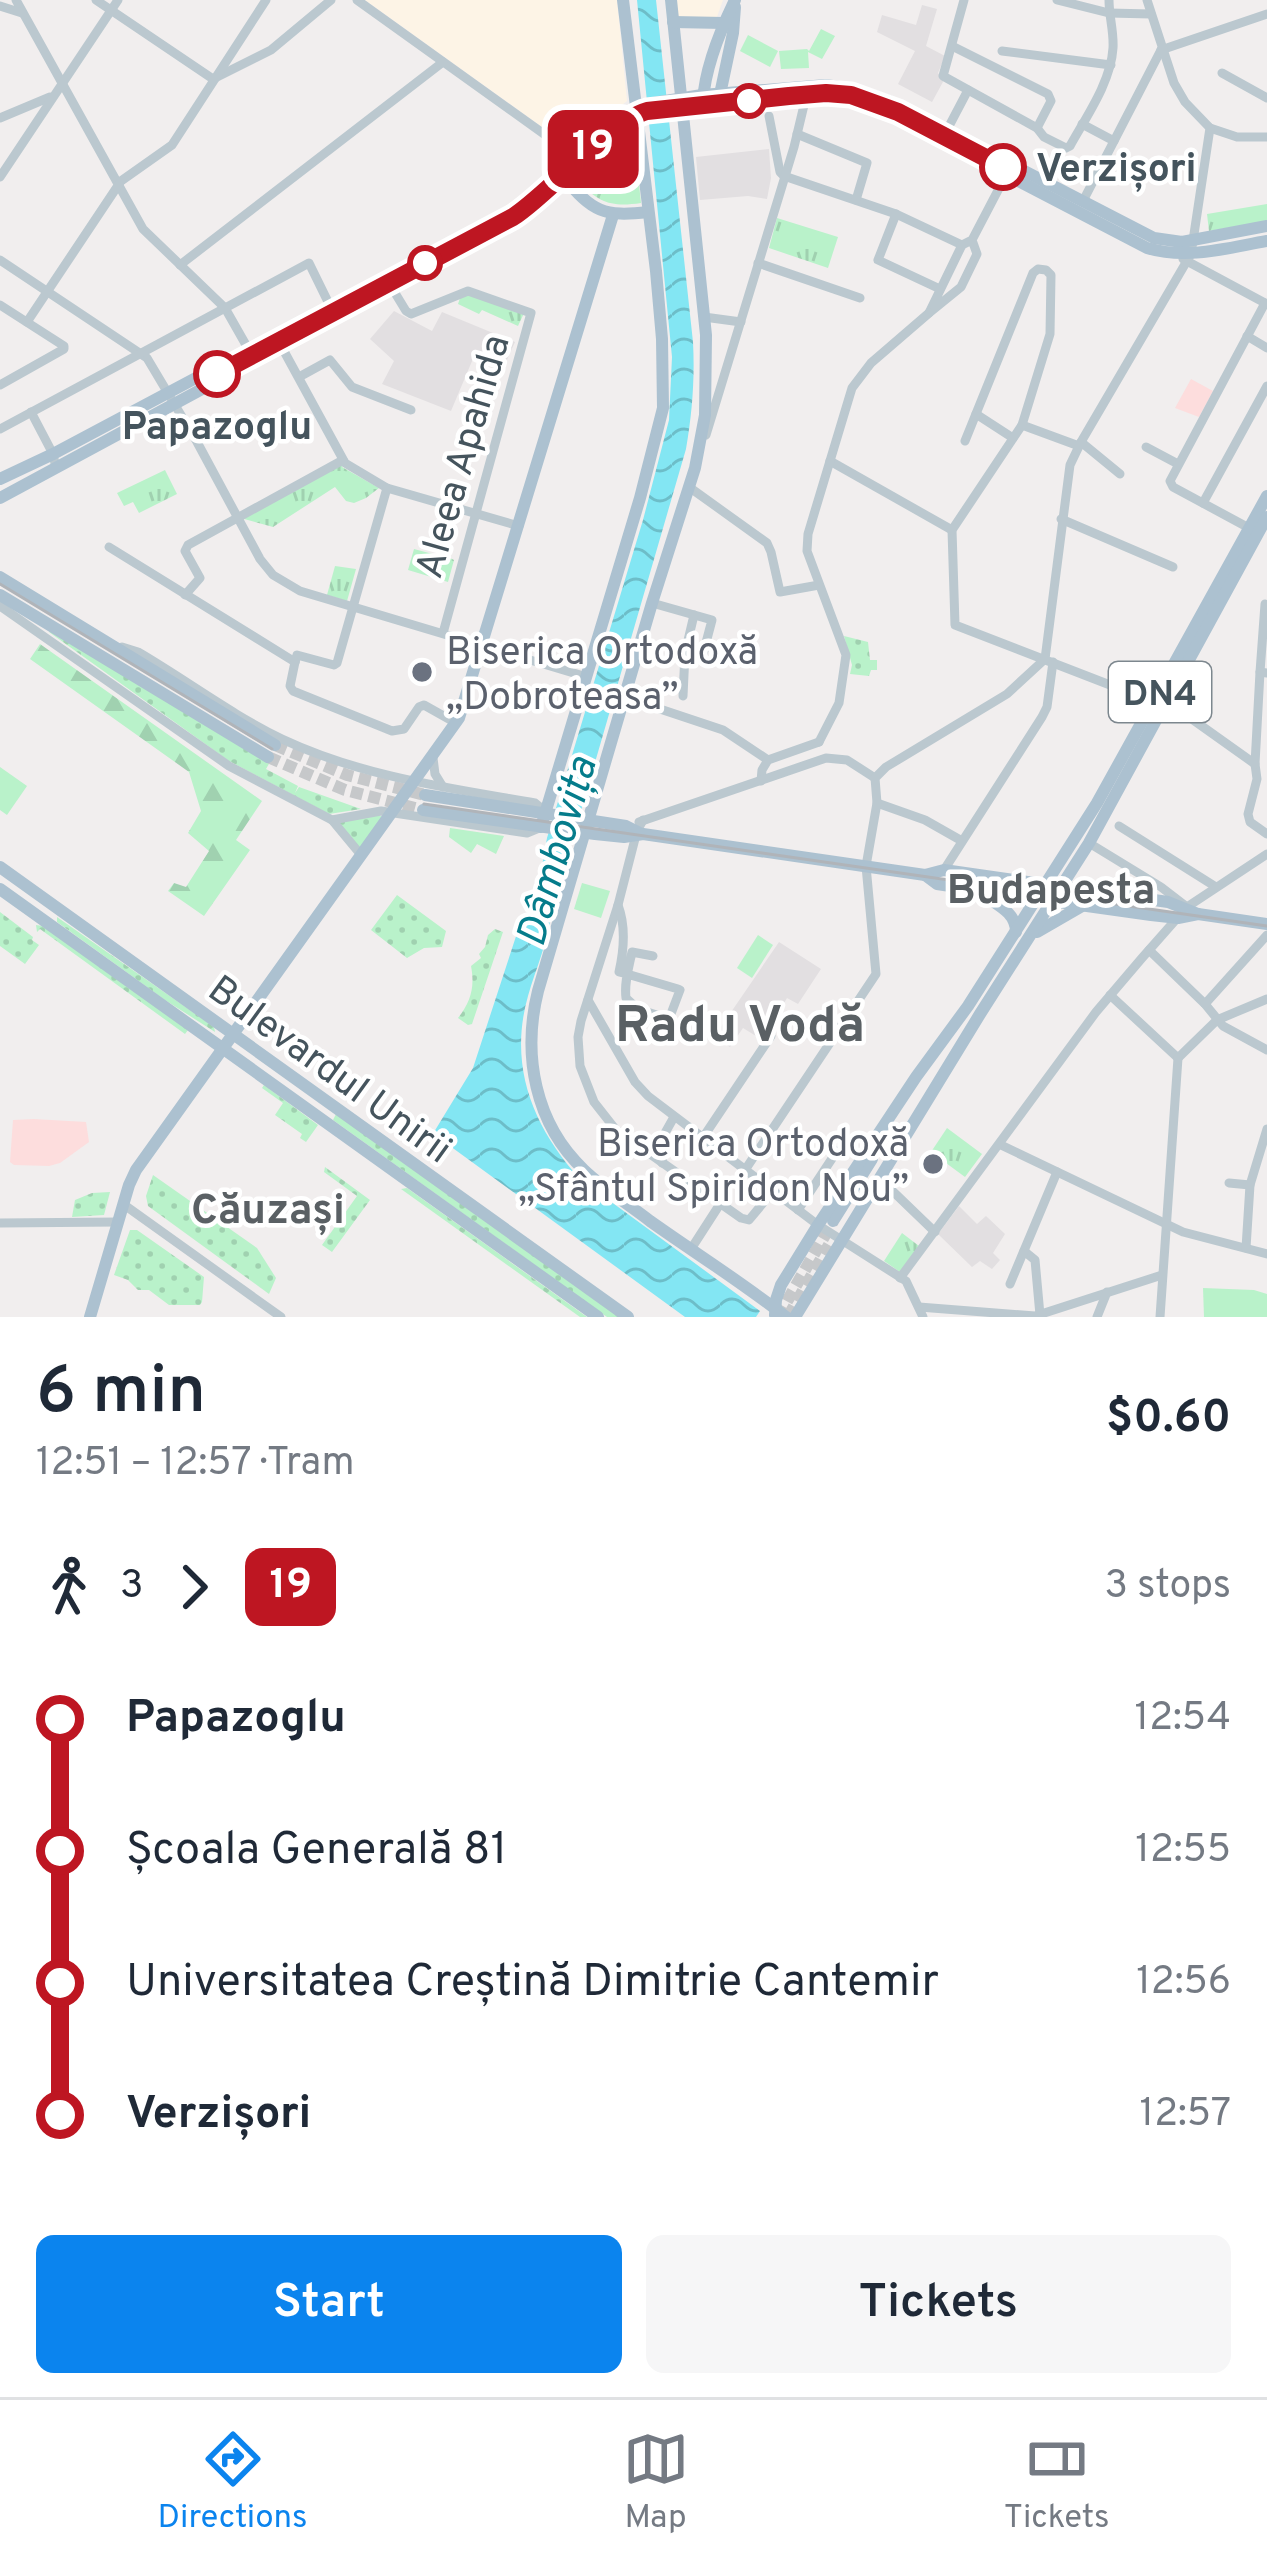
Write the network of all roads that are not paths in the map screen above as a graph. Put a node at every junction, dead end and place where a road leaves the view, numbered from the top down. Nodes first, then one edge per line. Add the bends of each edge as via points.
1 (16, 0) edge
2 (96, 0) edge
3 (118, 0) edge
4 (266, 0) edge
5 (331, 0) edge
6 (357, 0) edge
7 (623, 0) edge
8 (671, 0) edge
9 (735, 0) edge
10 (964, 0) edge
11 (1058, 0) edge
12 (1109, 0) edge
13 (1147, 0) edge
14 (0, 6) edge
15 (111, 10) junction
16 (22, 13) junction
17 (1109, 13) junction
18 (1151, 14) junction
19 (1267, 14) edge
20 (673, 22) junction
21 (724, 23) junction
22 (952, 46) junction
23 (1161, 50) junction
24 (1002, 51) dead end
25 (442, 62) junction
26 (1111, 65) junction
27 (1222, 73) dead end
28 (213, 79) junction
29 (58, 90) junction
30 (968, 90) junction
31 (718, 94) junction
32 (702, 95) junction
33 (1266, 97) edge
34 (805, 101) junction
35 (676, 106) junction
36 (720, 110) junction
37 (703, 111) junction
38 (641, 112) junction
39 (769, 116) dead end
40 (0, 118) edge
41 (1082, 124) junction
42 (1037, 128) junction
43 (1210, 128) junction
44 (947, 130) junction
45 (797, 134) junction
46 (1267, 137) edge
47 (1114, 141) junction
48 (580, 160) junction
49 (1006, 175) junction
50 (0, 176) edge
51 (563, 176) junction
52 (784, 176) junction
53 (118, 185) junction
54 (856, 200) junction
55 (1083, 201) junction
56 (648, 212) junction
57 (896, 214) junction
58 (613, 215) junction
59 (1267, 226) edge
60 (1267, 241) edge
61 (967, 243) junction
62 (1191, 252) junction
63 (0, 260) edge
64 (758, 262) junction
65 (180, 265) junction
66 (392, 288) junction
67 (940, 290) junction
68 (47, 291) junction
69 (860, 298) dead end
70 (0, 304) edge
71 (1266, 304) edge
72 (225, 308) junction
73 (333, 312) junction
74 (929, 313) junction
75 (704, 316) junction
76 (27, 322) junction
77 (740, 322) junction
78 (1247, 336) junction
79 (278, 341) junction
80 (1267, 347) edge
81 (142, 353) junction
82 (252, 355) junction
83 (299, 377) junction
84 (0, 385) edge
85 (1267, 386) edge
86 (171, 398) junction
87 (411, 410) dead end
88 (31, 412) junction
89 (976, 414) junction
90 (1022, 424) junction
91 (0, 429) edge
92 (1013, 438) junction
93 (965, 441) dead end
94 (1080, 444) junction
95 (1146, 447) dead end
96 (343, 460) junction
97 (54, 461) junction
98 (830, 461) junction
99 (1178, 464) junction
100 (695, 467) junction
101 (1120, 474) dead end
102 (0, 479) edge
103 (689, 487) junction
104 (387, 488) junction
105 (1267, 496) edge
106 (0, 498) edge
107 (1203, 503) junction
108 (476, 513) junction
109 (237, 517) junction
110 (1061, 519) junction
111 (519, 526) junction
112 (1261, 528) edge
113 (952, 530) junction
114 (109, 547) dead end
115 (1173, 567) dead end
116 (0, 577) edge
117 (819, 584) junction
118 (0, 595) edge
119 (185, 595) junction
120 (652, 603) junction
121 (1265, 604) edge
122 (0, 606) edge
123 (354, 606) junction
124 (694, 615) junction
125 (442, 633) junction
126 (105, 641) junction
127 (483, 645) junction
128 (704, 654) dead end
129 (1049, 660) junction
130 (295, 662) junction
131 (1263, 673) edge
132 (587, 676) junction
133 (682, 696) dead end
134 (625, 697) junction
135 (1161, 702) junction
136 (456, 723) junction
137 (819, 742) junction
138 (433, 758) junction
139 (826, 758) junction
140 (768, 760) junction
141 (1255, 764) junction
142 (875, 778) junction
143 (761, 782) junction
144 (414, 783) junction
145 (443, 788) junction
146 (424, 803) tunnel mouth
147 (877, 803) junction
148 (392, 813) junction
149 (545, 817) junction
150 (332, 820) junction
151 (584, 826) junction
152 (1119, 826) dead end
153 (637, 829) junction
154 (1267, 834) edge
155 (962, 841) junction
156 (1089, 843) junction
157 (1267, 854) edge
158 (361, 855) junction
159 (866, 866) junction
160 (0, 867) edge
161 (944, 870) junction
162 (925, 874) junction
163 (1047, 884) junction
164 (1063, 886) junction
165 (1216, 887) junction
166 (0, 889) edge
167 (976, 890) junction
168 (1038, 899) junction
169 (1053, 901) junction
170 (48, 902) junction
171 (618, 905) junction
172 (1082, 906) junction
173 (1188, 913) junction
174 (38, 916) junction
175 (1267, 924) edge
176 (1267, 935) edge
177 (1021, 936) junction
178 (1149, 950) junction
179 (653, 956) dead end
180 (627, 974) junction
181 (1110, 995) junction
182 (1267, 999) edge
183 (588, 1000) junction
184 (1205, 1004) junction
185 (974, 1010) junction
186 (1217, 1021) junction
187 (233, 1035) junction
188 (771, 1036) dead end
189 (223, 1049) junction
190 (1267, 1050) edge
191 (1178, 1058) junction
192 (674, 1117) junction
193 (1267, 1129) edge
194 (702, 1138) junction
195 (1000, 1145) junction
196 (837, 1150) dead end
197 (662, 1163) junction
198 (745, 1170) junction
199 (1057, 1172) junction
200 (879, 1178) junction
201 (1229, 1183) dead end
202 (1250, 1185) junction
203 (772, 1191) junction
204 (123, 1204) junction
205 (720, 1204) junction
206 (798, 1210) junction
207 (118, 1222) junction
208 (0, 1223) edge
209 (818, 1225) junction
210 (1165, 1225) junction
211 (838, 1229) junction
212 (935, 1232) junction
213 (1246, 1248) junction
214 (691, 1250) junction
215 (802, 1251) junction
216 (1024, 1251) junction
217 (1267, 1254) edge
218 (825, 1266) junction
219 (1162, 1275) junction
220 (900, 1278) junction
221 (1010, 1284) dead end
222 (1107, 1292) junction
223 (921, 1312) edge
224 (783, 1315) edge
225 (1040, 1315) edge
226 (90, 1317) edge
227 (281, 1317) edge
228 (598, 1317) edge
229 (628, 1317) edge
230 (1097, 1317) edge
231 (1160, 1317) edge

1 - 16 street
2 - 15 street
3 - 15 street
4 - 28 street
5 - 28 street via 271,50
6 - 25 street
7 - 38 main road
8 - 20 main road
9 - 21 main road
9 - 31 main road
10 - 22 street
11 - 17 street
12 - 17 street
13 - 18 street
14 - 16 street
15 - 28 street
15 - 29 street
16 - 29 street
17 - 18 street
17 - 26 street
18 - 23 street
19 - 23 street
20 - 21 main road
20 - 35 main road
21 - 32 main road
22 - 30 street via 942,74
22 - 42 street via 1048,94
23 - 43 street via 1178,92
23 - 47 street
24 - 26 street
25 - 48 street
25 - 65 street
26 - 41 street
27 - 33 street
28 - 53 street via 172,145
29 - 40 street
29 - 50 street
29 - 53 street
30 - 42 street
30 - 44 street
31 - 32 main road
31 - 36 main road
31 - 44 main road via 838,86
32 - 35 main road
32 - 37 main road
34 - 36 main road
34 - 45 street
34 - 49 main road via 872,106
35 - 37 main road
35 - 38 main road
35 - 75 main road
36 - 37 main road
38 - 48 main road
38 - 56 main road
39 - 52 street
41 - 42 street via 1067,148
41 - 47 street
43 - 46 street
43 - 62 street
44 - 55 main road
45 - 52 street
45 - 54 street via 868,163
47 - 55 street
48 - 51 main road
49 - 61 street
49 - 62 main road via 1141,245
51 - 58 main road via 589,205
51 - 66 main road via 533,210
51 - 73 main road
52 - 54 street
52 - 64 street
53 - 65 street via 143,229
53 - 68 street
54 - 57 street
55 - 62 main road
56 - 58 main road
56 - 132 main road via 662,422
57 - 61 street
57 - 67 street via 878,260
58 - 111 main road
59 - 62 main road
60 - 62 main road
61 - 67 street
61 - 74 street via 977,253 961,287
62 - 71 street
62 - 94 street
63 - 68 street
64 - 69 street
64 - 77 street
65 - 72 street
66 - 73 main road
66 - 108 street, Aleea Apahida via 411,314 468,291 531,312
67 - 74 street
68 - 76 street
68 - 81 street
70 - 76 street
71 - 78 street
72 - 73 street via 309,263
72 - 81 street
72 - 82 street
73 - 79 main road
74 - 98 street via 857,380
75 - 77 street
75 - 100 main road via 705,415
76 - 84 street via 64,349
77 - 100 street
78 - 80 street
78 - 99 street
79 - 82 main road
79 - 83 street
81 - 86 street
81 - 88 street
82 - 86 main road
83 - 87 street via 330,360 352,387
83 - 96 street
85 - 107 street
86 - 97 main road
86 - 109 street
88 - 91 street
88 - 97 street
89 - 90 street via 1041,268 1051,274 1050,334
89 - 92 street
89 - 93 street
90 - 92 street
90 - 94 street
92 - 113 street
94 - 101 street
94 - 110 street
95 - 99 street
96 - 104 street
96 - 109 street
97 - 102 main road
97 - 106 main road
98 - 113 street
98 - 117 street via 806,545
99 - 107 street via 1171,485
100 - 103 main road
103 - 117 street via 767,543 780,592
103 - 120 main road
104 - 108 street
104 - 123 street
105 - 112 main road, DN4
107 - 112 street
108 - 111 street
108 - 125 street, Aleea Apahida
109 - 119 street via 186,546 200,578
109 - 123 street via 274,574 300,591
110 - 115 street
110 - 129 street
111 - 127 main road
112 - 135 main road, DN4
113 - 129 street via 955,625
114 - 119 street
116 - 126 main road
117 - 137 street via 846,660 839,703
118 - 126 main road via 272,751
119 - 130 street
120 - 124 street
120 - 134 main road
121 - 131 street
122 - 150 street via 229,766
123 - 125 street
123 - 130 street via 336,665 297,655
124 - 128 street via 712,620
124 - 133 street
125 - 127 street
126 - 144 street via 138,652 278,737
127 - 132 street
127 - 136 main road
129 - 135 street
129 - 142 street
129 - 155 street via 1045,713
130 - 136 street via 293,691 392,731 404,729 424,705
131 - 141 street
132 - 149 main road
134 - 140 street via 723,730
134 - 151 main road
135 - 141 street
135 - 156 main road, DN4
135 - 163 main road, DN4
136 - 138 main road
137 - 139 street
137 - 140 street
138 - 144 main road
138 - 145 street
139 - 142 street via 847,760
139 - 143 street
140 - 143 street
141 - 154 street via 1249,819
142 - 147 street
143 - 153 street
144 - 145 street
144 - 148 main road
145 - 149 street
146 - 149 main road
147 - 155 street
147 - 159 street
148 - 149 street via 527,833
148 - 150 street
148 - 158 main road
149 - 151 main road
150 - 158 street
151 - 153 main road via 624,837
151 - 214 main road via 534,1010 537,1089 579,1165
152 - 165 street
153 - 159 main road
153 - 171 street
155 - 161 street
156 - 164 main road, DN4
156 - 173 street
157 - 165 street
158 - 187 main road
159 - 162 main road
159 - 198 street via 877,974
160 - 170 main road, Bulevardul Unirii
161 - 162 main road
161 - 163 main road
162 - 167 main road
163 - 164 main road
163 - 168 main road, DN4
164 - 169 main road, DN4
164 - 173 main road
165 - 173 street
166 - 174 main road, Bulevardul Unirii
167 - 168 main road
167 - 177 main road via 1009,913
168 - 169 main road
168 - 177 main road, DN4
169 - 172 main road
169 - 177 main road, DN4
170 - 174 main road
170 - 187 main road, Bulevardul Unirii
171 - 180 street via 619,972
171 - 183 street
172 - 173 main road
172 - 177 main road
173 - 175 main road
173 - 178 street
174 - 189 main road, Bulevardul Unirii
176 - 184 street
177 - 185 main road, DN4
178 - 181 street
178 - 184 street
179 - 180 street via 632,952
180 - 180 street via 628,1003 669,1019 680,991
181 - 191 street
181 - 195 street
182 - 186 street
183 - 192 street via 639,1087
183 - 197 street via 578,1043 590,1095 616,1130
184 - 186 street
185 - 200 main road
185 - 209 main road via 916,1077
185 - 211 main road, DN4
186 - 190 street
186 - 191 street
187 - 189 main road
187 - 229 main road, Bulevardul Unirii
188 - 194 street
189 - 204 main road via 136,1170
189 - 228 main road, Bulevardul Unirii
191 - 210 street
192 - 194 street
192 - 197 street
193 - 202 street
194 - 198 street
195 - 199 street
195 - 212 street
196 - 206 street
197 - 205 street
198 - 203 street
199 - 210 street
199 - 216 street
200 - 211 main road
200 - 212 street
201 - 202 street
202 - 213 street
203 - 205 street via 749,1220
203 - 206 street
204 - 207 main road
204 - 227 street
205 - 214 street
206 - 209 street
207 - 208 street
207 - 226 main road
209 - 211 street
209 - 215 main road
210 - 213 street
210 - 219 street
211 - 218 main road
211 - 220 street
212 - 220 street
213 - 217 street
214 - 224 main road
215 - 218 main road
215 - 224 main road via 782,1285
216 - 221 street
216 - 225 street via 1035,1260
218 - 224 main road
219 - 222 street
219 - 231 street
220 - 223 street
222 - 225 street
222 - 230 street
223 - 225 street

